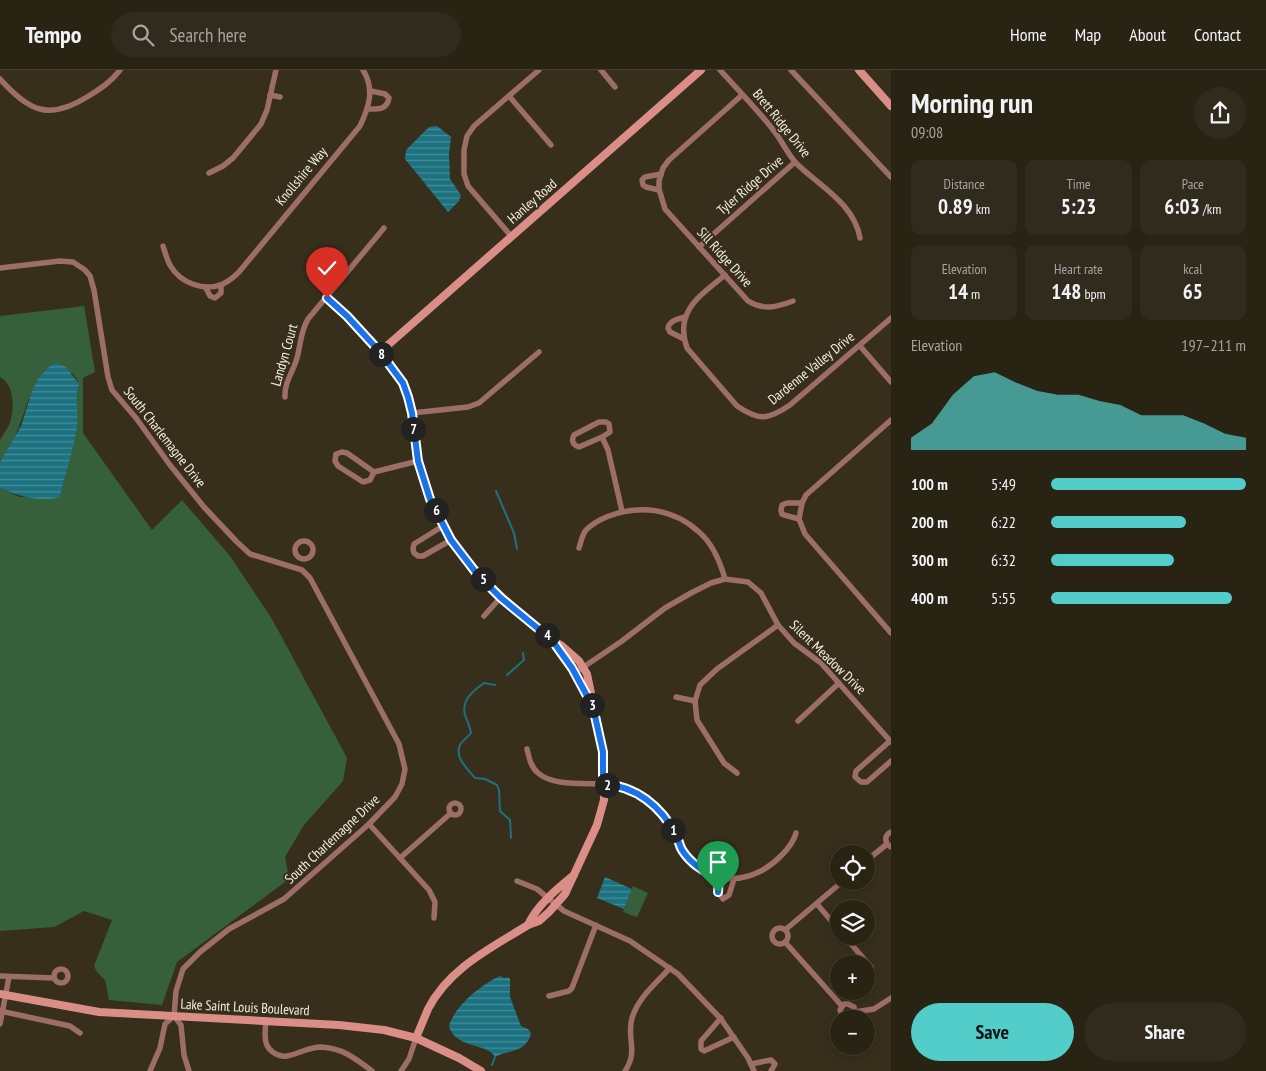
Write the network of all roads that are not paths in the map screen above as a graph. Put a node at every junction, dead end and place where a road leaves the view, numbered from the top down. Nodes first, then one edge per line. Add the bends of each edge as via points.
1 (120, 70) edge
2 (276, 70) edge
3 (363, 70) edge
4 (540, 70) edge
5 (601, 70) edge
6 (701, 70) edge
7 (720, 70) edge
8 (791, 70) edge
9 (859, 70) edge
10 (0, 79) edge
11 (615, 87) dead end
12 (371, 91) junction
13 (270, 95) junction
14 (742, 95) junction
15 (510, 96) junction
16 (280, 97) dead end
17 (891, 106) edge
18 (368, 109) junction
19 (551, 145) dead end
20 (795, 162) junction
21 (209, 173) dead end
22 (660, 174) junction
23 (891, 177) edge
24 (659, 190) junction
25 (384, 228) dead end
26 (511, 236) junction
27 (860, 238) dead end
28 (163, 246) dead end
29 (699, 246) junction
30 (0, 268) edge
31 (724, 275) junction
32 (221, 285) junction
33 (206, 288) junction
34 (327, 298) junction
35 (793, 301) dead end
36 (685, 317) junction
37 (891, 318) edge
38 (684, 338) junction
39 (860, 346) junction
40 (380, 352) junction
41 (539, 352) dead end
42 (891, 382) edge
43 (286, 397) dead end
44 (412, 413) junction
45 (891, 420) edge
46 (602, 437) junction
47 (418, 461) junction
48 (374, 472) junction
49 (802, 503) junction
50 (622, 511) junction
51 (799, 519) junction
52 (443, 526) junction
53 (451, 540) junction
54 (579, 548) dead end
55 (300, 559) dead end
56 (295, 568) junction
57 (725, 579) junction
58 (501, 598) junction
59 (484, 616) dead end
60 (778, 625) junction
61 (891, 633) edge
62 (552, 640) junction
63 (583, 667) junction
64 (574, 673) junction
65 (839, 683) junction
66 (676, 697) dead end
67 (695, 701) junction
68 (593, 707) junction
69 (798, 720) dead end
70 (890, 742) edge
71 (527, 749) dead end
72 (891, 760) edge
73 (737, 773) dead end
74 (603, 784) junction
75 (450, 813) dead end
76 (369, 824) junction
77 (891, 832) edge
78 (796, 833) dead end
79 (889, 845) edge
80 (875, 855) edge
81 (400, 858) junction
82 (574, 875) junction
83 (719, 877) junction
84 (734, 879) junction
85 (518, 881) dead end
86 (832, 890) edge
87 (549, 898) junction
88 (816, 904) junction
89 (556, 905) junction
90 (434, 918) dead end
91 (830, 920) edge
92 (528, 925) junction
93 (596, 925) junction
94 (785, 930) junction
95 (785, 942) junction
96 (852, 945) edge
97 (861, 955) edge
98 (670, 968) junction
99 (0, 976) edge
100 (9, 977) junction
101 (54, 978) dead end
102 (3, 994) edge
103 (549, 996) dead end
104 (891, 998) edge
105 (842, 1006) junction
106 (840, 1010) edge
107 (855, 1010) edge
108 (868, 1010) edge
109 (1, 1012) edge
110 (174, 1016) junction
111 (721, 1018) junction
112 (266, 1020) junction
113 (0, 1024) edge
114 (80, 1033) dead end
115 (734, 1037) junction
116 (416, 1038) junction
117 (751, 1064) junction
118 (150, 1071) edge
119 (189, 1071) edge
120 (372, 1071) edge
121 (401, 1071) edge
122 (481, 1071) edge
123 (624, 1071) edge
124 (754, 1071) edge
125 (771, 1071) edge

1 - 10 street via 112,80 75,104 64,110 52,111 34,108 16,96
2 - 13 street
3 - 12 street
4 - 15 street
5 - 11 street
6 - 26 street, Hanley Road
7 - 14 street, Brett Ridge Drive
8 - 23 street
9 - 17 street
12 - 18 street, Knollshire Way
12 - 18 street via 389,98 385,107
13 - 16 street
13 - 21 street via 261,124 233,158
14 - 20 street, Brett Ridge Drive via 774,130
14 - 22 street via 669,160
15 - 19 street
15 - 26 street via 474,126 467,136 464,174 468,186
18 - 32 street, Knollshire Way via 360,126 239,272
20 - 27 street, Brett Ridge Drive via 843,205 854,218
20 - 29 street, Tyler Ridge Drive
22 - 24 street, Sill Ridge Drive
22 - 24 street via 645,176 642,180 642,185
24 - 29 street, Sill Ridge Drive via 665,209
25 - 34 street, Landyn Court
26 - 40 street, Hanley Road
28 - 33 street, Knollshire Way via 170,266 180,277
29 - 31 street, Sill Ridge Drive
30 - 56 street, South Charlemagne Drive via 60,261 73,262 85,270 94,290 112,390 185,484 236,541 250,554
31 - 35 street, Sill Ridge Drive via 741,294 758,306 776,308
31 - 36 street, Dardenne Valley Drive via 692,305
32 - 33 street, Knollshire Way
32 - 33 street, Knollshire Way via 222,292 216,298 210,296
34 - 40 street
34 - 43 street, Landyn Court via 302,328 298,356 286,383
36 - 38 street
36 - 38 street, Dardenne Valley Drive via 672,321 668,328
37 - 39 street, Dardenne Valley Drive
38 - 39 street, Dardenne Valley Drive via 687,348 737,406 758,416 775,415
39 - 42 street
40 - 44 street via 403,383
41 - 44 street via 479,403
44 - 47 street
45 - 49 street via 812,488
46 - 46 street via 610,428 603,422 574,435 572,442 579,448
46 - 50 street
47 - 48 street
47 - 52 street
48 - 48 street via 370,480 363,482 338,466 336,454 347,453
49 - 51 street
49 - 51 street via 787,503 781,507 784,515
50 - 54 street via 602,519 584,532
50 - 57 street via 646,510 682,519 714,550
51 - 61 street via 804,534
52 - 53 street
52 - 53 street via 414,544 414,554 423,556
53 - 58 street via 477,574
55 - 56 street
56 - 76 street, South Charlemagne Drive via 310,578 399,744 404,761 402,784 396,797
57 - 60 street, Silent Meadow Drive via 748,582 755,587
57 - 63 street, Silent Meadow Drive via 691,592 665,608
58 - 59 street
58 - 62 street
60 - 65 street, Silent Meadow Drive via 794,643 822,663
60 - 67 street via 717,669 700,685
62 - 63 street
62 - 64 street
63 - 64 street, Silent Meadow Drive
63 - 68 street
64 - 68 street
65 - 69 street
65 - 70 street, Silent Meadow Drive
66 - 67 street
67 - 73 street via 697,720 724,763
68 - 74 street via 603,752
70 - 72 street, Silent Meadow Drive via 856,771 856,777 867,782
71 - 74 street via 533,768 546,778
74 - 82 street via 604,800 597,825
74 - 83 street via 615,785 647,799 662,813 681,849 696,866
75 - 81 street
76 - 81 street
76 - 110 street, South Charlemagne Drive via 284,899 229,929 183,969 176,991
77 - 79 street via 886,837
78 - 84 street via 786,851 765,869
79 - 80 street
81 - 90 street via 429,890 435,902
82 - 87 street
82 - 89 street
83 - 84 street
83 - 84 street via 718,892 723,899 730,895
85 - 87 street
86 - 88 street
87 - 89 street
87 - 92 street
88 - 91 street
88 - 94 street
89 - 92 street via 539,921
89 - 93 street
92 - 116 street via 482,953 448,981 428,1009
93 - 98 street via 630,941
93 - 103 street via 572,988
94 - 95 street via 788,936
94 - 95 street via 777,929 772,936 776,943
95 - 105 street
96 - 97 street
98 - 111 street
98 - 123 street via 641,1000 632,1018 632,1056
99 - 100 street
100 - 101 street
100 - 102 street
102 - 109 street
102 - 110 street, Lake Saint Louis Boulevard via 99,1012
104 - 108 street
105 - 106 street
105 - 107 street via 851,1004
109 - 113 street
109 - 114 street via 70,1026
110 - 112 street, Lake Saint Louis Boulevard
110 - 118 street via 165,1024 160,1048
110 - 119 street via 182,1025 184,1055
111 - 115 street
111 - 115 street via 701,1041 701,1048 704,1051 710,1049
112 - 116 street, Lake Saint Louis Boulevard via 384,1030
112 - 120 street via 265,1042 280,1056 320,1047 340,1050
115 - 117 street
116 - 121 street via 409,1060
116 - 122 street, Lake Saint Louis Boulevard
117 - 124 street
117 - 125 street via 771,1060 775,1064

